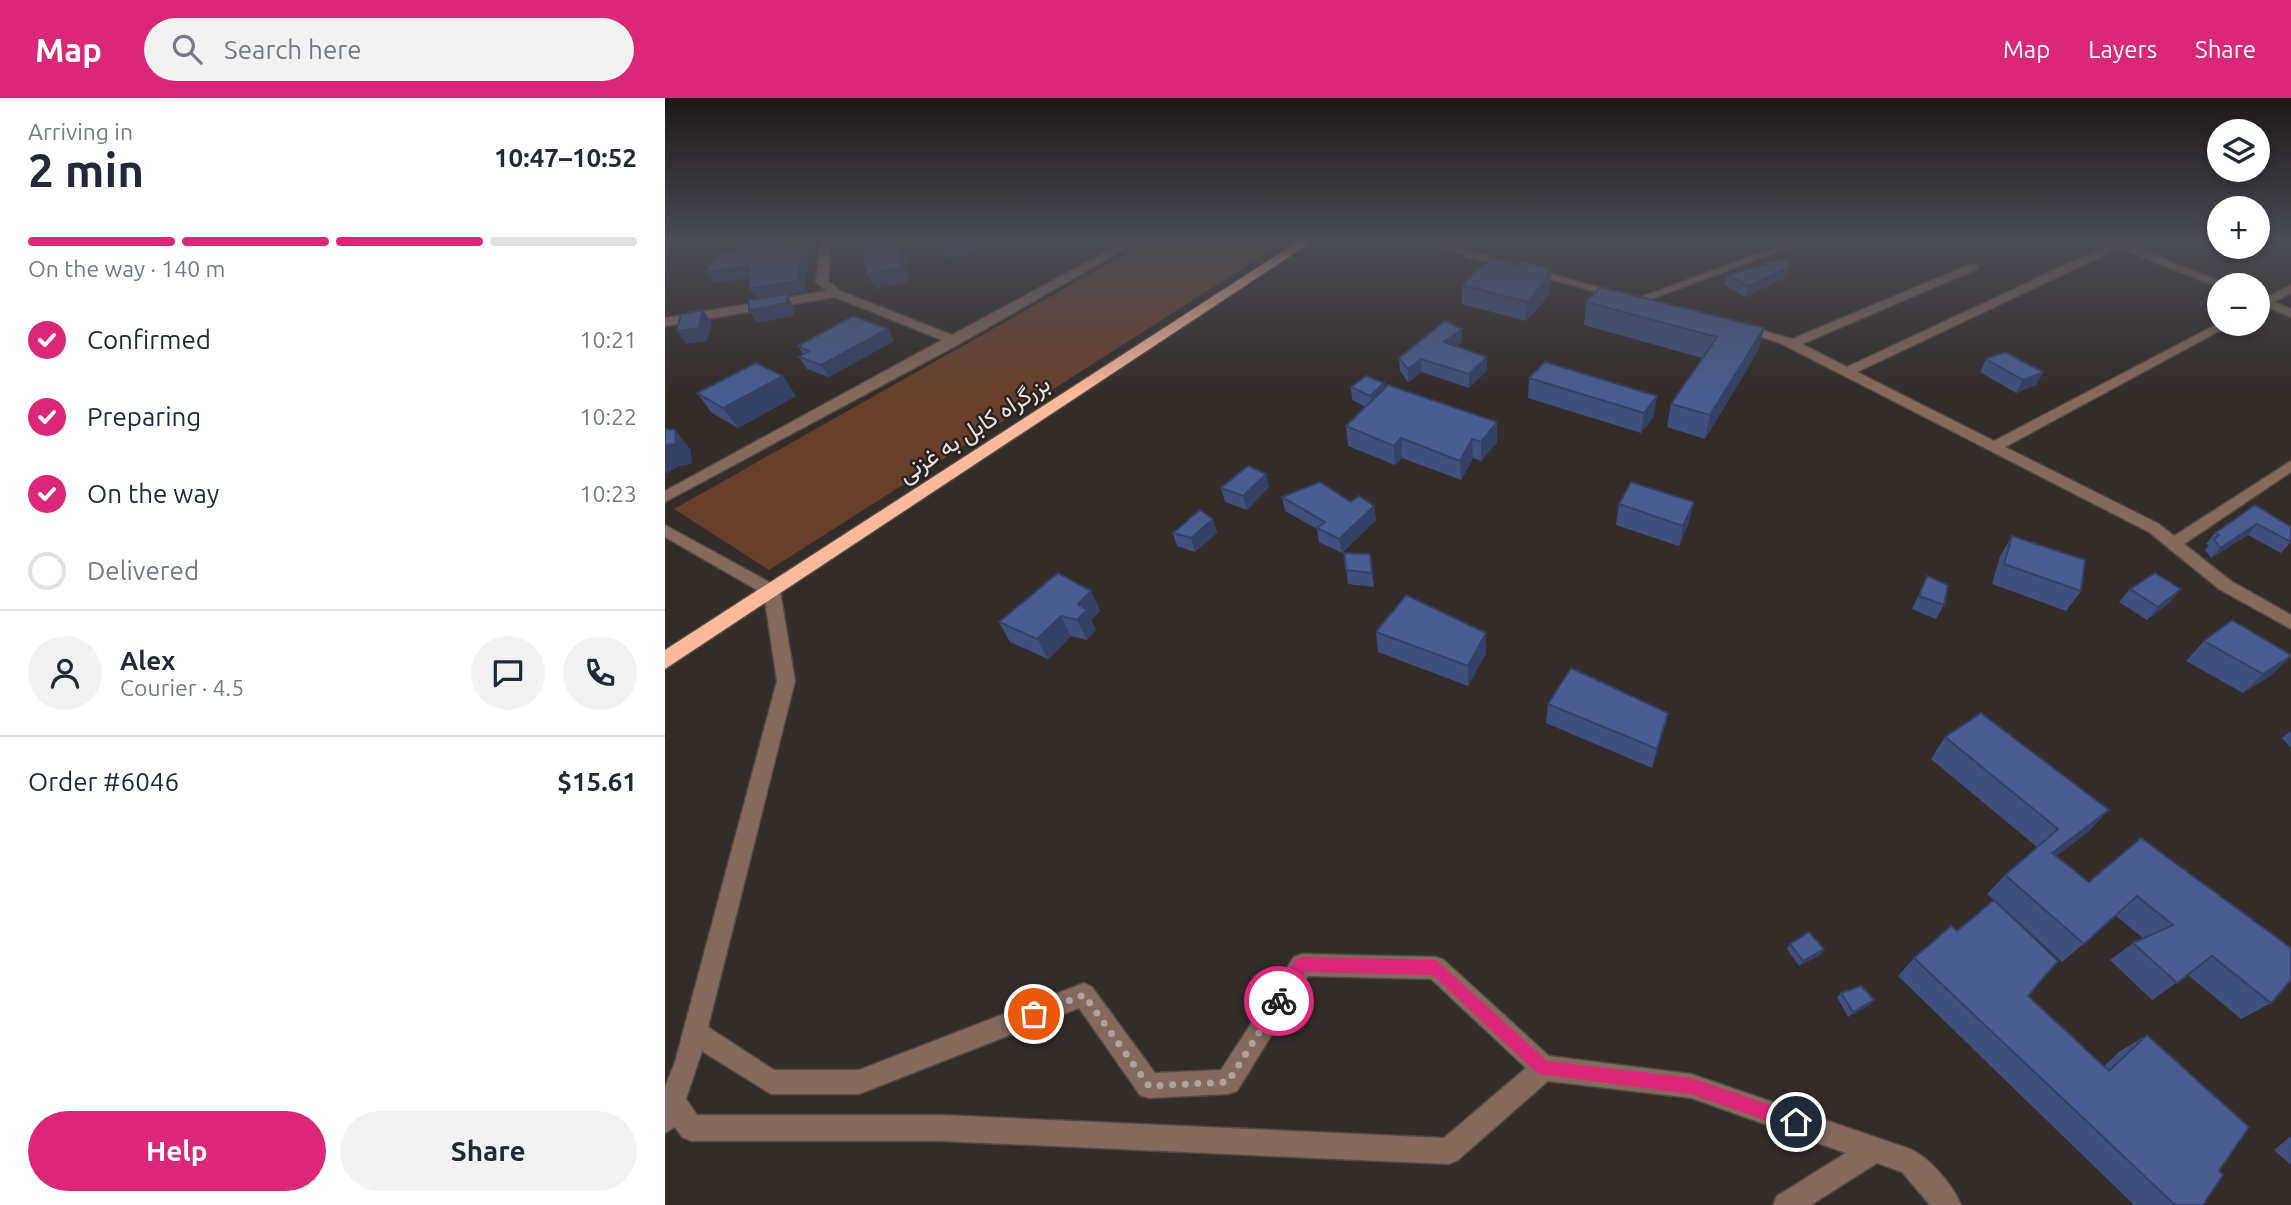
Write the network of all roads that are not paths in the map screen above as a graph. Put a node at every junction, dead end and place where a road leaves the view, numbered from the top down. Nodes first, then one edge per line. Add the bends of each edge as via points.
1 (833, 291) edge
2 (1045, 291) edge
3 (1231, 291) edge
4 (1604, 291) edge
5 (1665, 291) edge
6 (1917, 291) edge
7 (2019, 291) edge
8 (836, 293) junction
9 (1639, 300) junction
10 (2270, 306) edge
11 (1665, 308) edge
12 (2291, 313) edge
13 (665, 322) edge
14 (1731, 326) edge
15 (2207, 334) edge
16 (955, 341) junction
17 (1792, 344) junction
18 (1847, 372) junction
19 (1994, 447) junction
20 (2291, 465) edge
21 (665, 497) edge
22 (665, 530) edge
23 (2173, 544) junction
24 (772, 591) junction
25 (2291, 624) edge
26 (665, 661) edge
27 (695, 1032) junction
28 (1544, 1068) junction
29 (669, 1111) edge
30 (1874, 1150) junction
31 (1786, 1205) edge
32 (1948, 1205) edge

1 - 8 street
2 - 16 street
3 - 24 highway, بزرگراه کابل به غزنی
4 - 9 street
5 - 9 street
6 - 17 street
7 - 18 street
8 - 13 street
8 - 16 street
9 - 11 street
10 - 12 street
14 - 17 street
15 - 19 street
16 - 21 street
17 - 18 street
18 - 19 street
19 - 23 street via 2154,528
20 - 23 street
22 - 24 street
23 - 25 street via 2225,585
24 - 26 highway, بزرگراه کابل به غزنی
24 - 27 street via 786,681
27 - 28 street via 771,1082 859,1082 1084,995 1149,1086 1228,1082 1301,965 1436,968
27 - 29 street
28 - 29 street via 1450,1151 942,1128 691,1128
28 - 30 street via 1691,1086
30 - 31 street
30 - 32 street via 1910,1162

